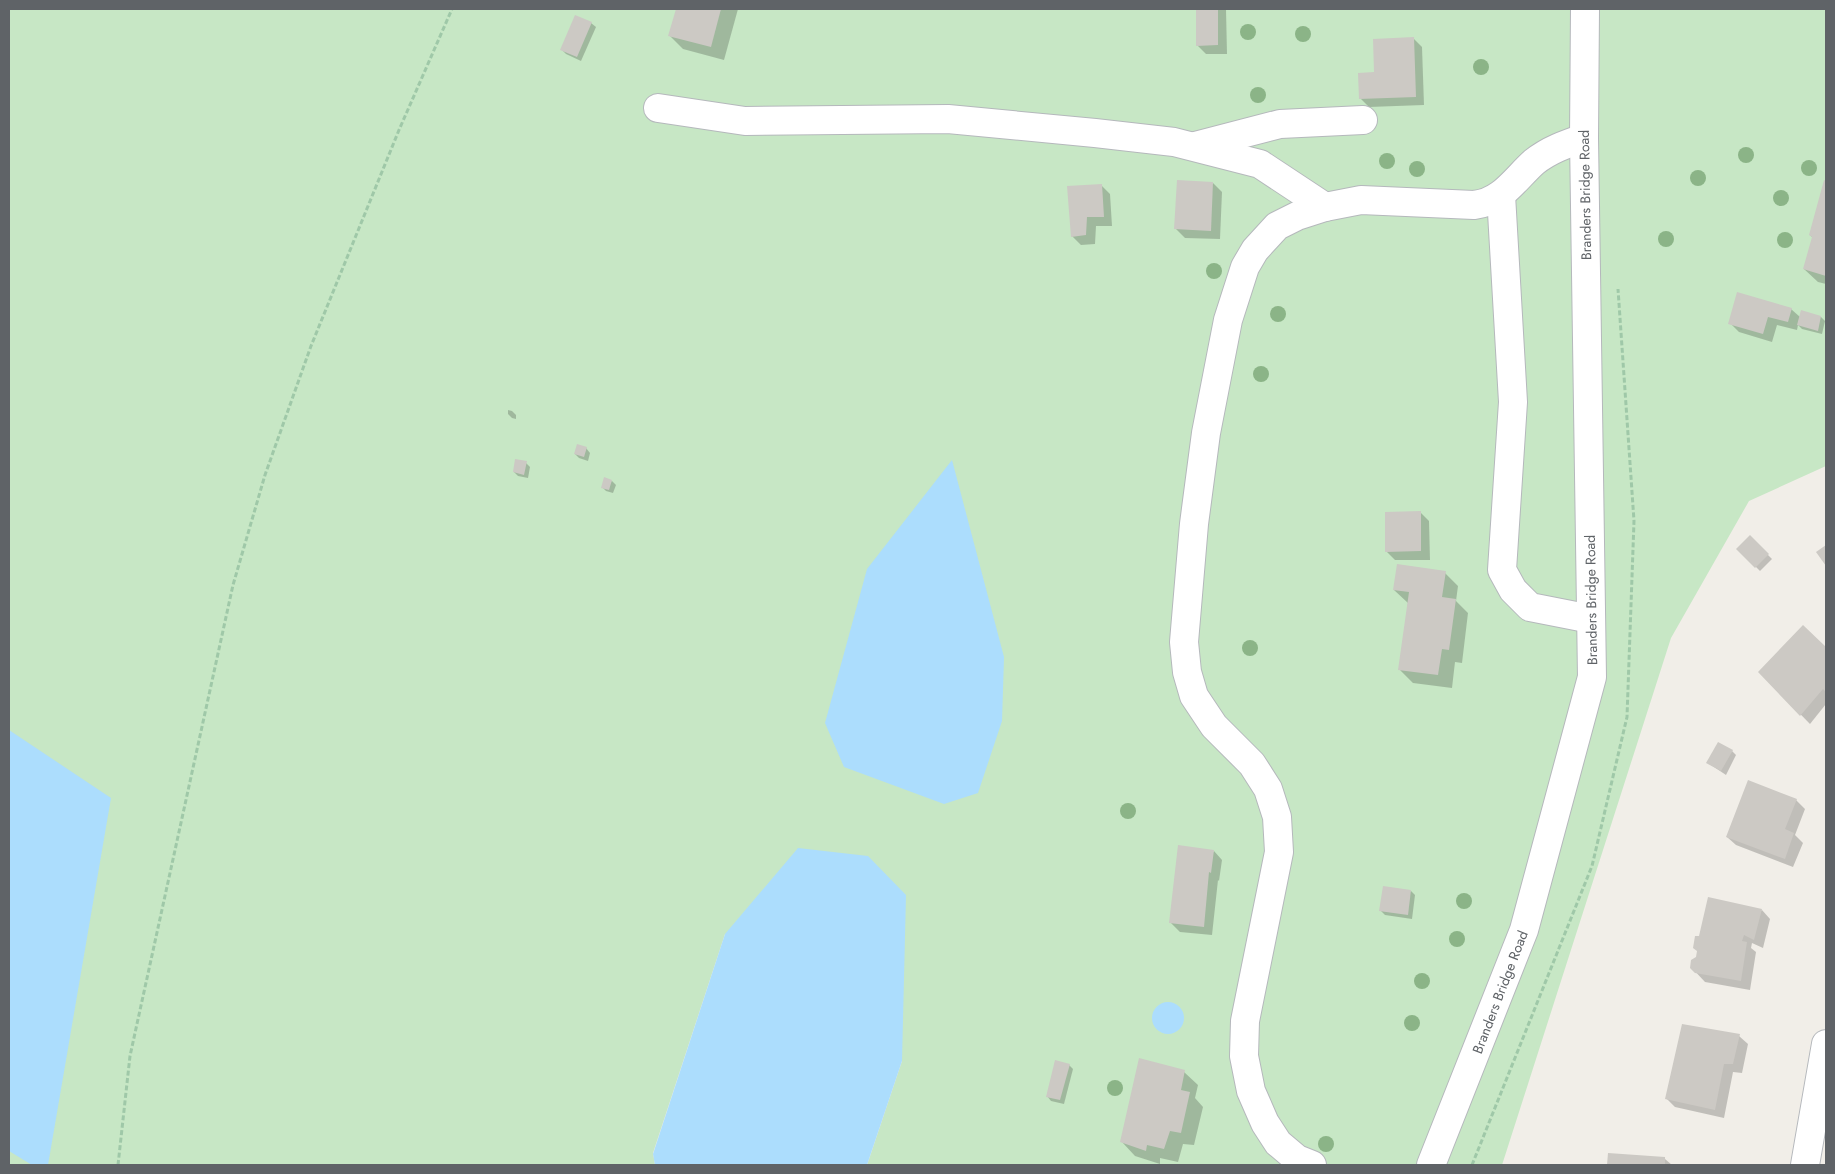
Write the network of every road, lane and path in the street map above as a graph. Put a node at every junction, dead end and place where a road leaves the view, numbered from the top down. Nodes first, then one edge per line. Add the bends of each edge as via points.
1 (452, 9) edge
2 (1585, 9) edge
3 (658, 108) dead end
4 (1363, 120) dead end
5 (1584, 138) junction
6 (1192, 147) junction
7 (1502, 195) junction
8 (1324, 207) junction
9 (1592, 619) junction
10 (1826, 1044) edge
11 (118, 1165) edge
12 (1312, 1165) edge
13 (1432, 1165) edge
14 (1805, 1165) edge

1 - 11 path via 311,346 265,475 234,585 133,1041
2 - 5 street, Branders Bridge Road
3 - 6 street via 745,121 948,119 1174,142
4 - 6 street via 1280,124
5 - 7 street via 1561,146 1536,161
5 - 9 street, Branders Bridge Road
6 - 8 street via 1260,164
7 - 8 street via 1474,205 1361,200
7 - 9 street via 1513,402 1502,570 1513,590 1530,607
8 - 12 street via 1277,226 1255,250 1245,267 1228,320 1206,433 1184,642 1187,672 1194,696 1214,726 1252,764 1268,789 1278,817 1279,852 1245,1021 1244,1056 1251,1091 1265,1123 1278,1143 1297,1159
9 - 13 street, Branders Bridge Road via 1592,677 1524,930
10 - 14 street

